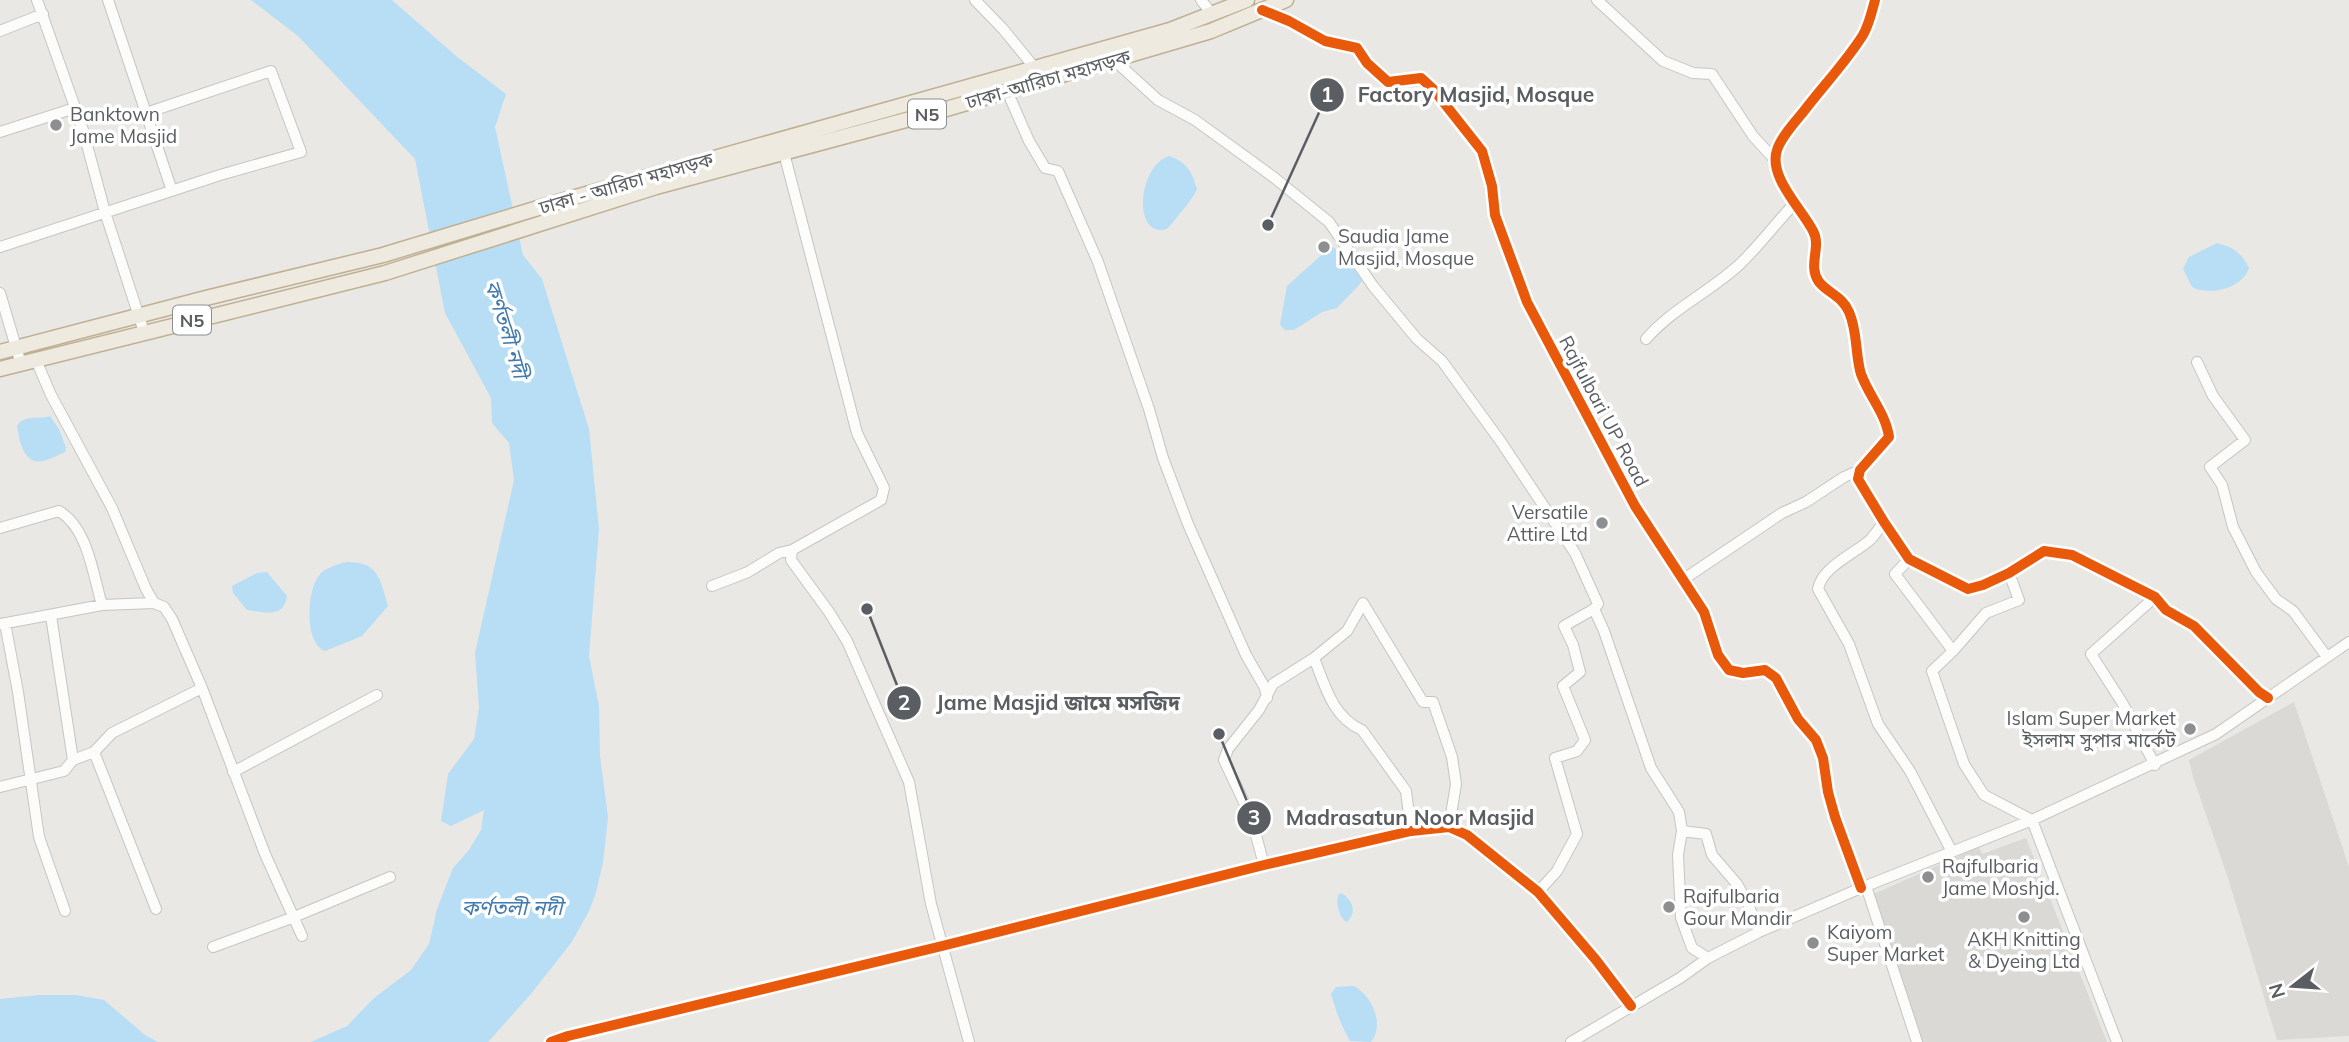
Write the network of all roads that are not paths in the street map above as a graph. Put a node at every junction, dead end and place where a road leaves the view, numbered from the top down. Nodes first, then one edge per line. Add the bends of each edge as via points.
1 (37, 0) edge
2 (108, 0) edge
3 (975, 0) edge
4 (1200, 0) edge
5 (1247, 0) edge
6 (1286, 0) edge
7 (1597, 0) edge
8 (1875, 0) edge
9 (1262, 10) junction
10 (43, 14) junction
11 (1212, 14) junction
12 (0, 31) edge
13 (1114, 59) junction
14 (1034, 67) junction
15 (1007, 90) junction
16 (75, 108) junction
17 (146, 113) junction
18 (0, 132) edge
19 (783, 153) junction
20 (1775, 160) junction
21 (172, 191) junction
22 (1795, 203) junction
23 (105, 212) junction
24 (0, 247) edge
25 (0, 293) edge
26 (139, 317) junction
27 (144, 332) junction
28 (1646, 340) dead end
29 (17, 348) junction
30 (0, 352) edge
31 (28, 362) junction
32 (2197, 362) dead end
33 (0, 369) edge
34 (1860, 470) junction
35 (1884, 522) junction
36 (0, 528) edge
37 (792, 550) junction
38 (1909, 559) junction
39 (2009, 573) junction
40 (1684, 579) junction
41 (712, 586) dead end
42 (2155, 597) junction
43 (154, 603) junction
44 (102, 605) junction
45 (1594, 610) junction
46 (51, 616) junction
47 (2, 624) edge
48 (2349, 642) edge
49 (12, 651) junction
50 (1953, 651) junction
51 (0, 656) edge
52 (2327, 657) junction
53 (1314, 659) junction
54 (202, 688) junction
55 (377, 695) dead end
56 (1267, 698) junction
57 (2268, 698) junction
58 (94, 752) junction
59 (73, 760) junction
60 (2155, 765) junction
61 (233, 772) junction
62 (32, 779) junction
63 (0, 788) edge
64 (2032, 820) junction
65 (1449, 827) junction
66 (1411, 831) junction
67 (1682, 831) junction
68 (1952, 852) junction
69 (1264, 865) junction
70 (390, 877) dead end
71 (1863, 887) junction
72 (1538, 892) junction
73 (156, 909) dead end
74 (65, 911) dead end
75 (294, 917) junction
76 (1759, 932) junction
77 (302, 936) dead end
78 (942, 946) junction
79 (213, 947) dead end
80 (1708, 958) junction
81 (1631, 1006) junction
82 (551, 1042) edge
83 (970, 1042) edge
84 (1571, 1042) edge
85 (1917, 1042) edge
86 (2117, 1042) edge

1 - 10 street
2 - 17 street
3 - 14 street
4 - 11 street
5 - 11 highway, ঢাকা - আরিচা মহাসড়ক / N5
6 - 9 highway, ঢাকা-আরিচা মহাসড়ক / N5
7 - 20 street via 1664,61 1693,73 1712,74 1753,136
8 - 20 street via 1864,33 1797,120 1777,149
9 - 13 highway, ঢাকা-আরিচা মহাসড়ক / N5 via 1211,31
9 - 40 street, Rajfulbari UP Road via 1325,41 1357,48 1388,82 1421,78 1482,151 1493,186 1495,215 1527,302 1635,506
10 - 12 street
10 - 16 street
11 - 14 highway, ঢাকা - আরিচা মহাসড়ক / N5
13 - 15 highway, ঢাকা-আরিচা মহাসড়ক / N5
13 - 45 street via 1158,100 1195,120 1329,222 1373,286 1417,339 1442,361 1501,442 1575,553 1598,600
14 - 26 highway, ঢাকা - আরিচা মহাসড়ক / N5 via 383,256
15 - 19 highway, ঢাকা-আরিচা মহাসড়ক / N5
15 - 56 street via 1045,168 1058,171 1098,262 1188,524
16 - 18 street
16 - 23 street
17 - 21 street
17 - 21 street via 271,71 301,152
19 - 27 highway, ঢাকা-আরিচা মহাসড়ক / N5 via 656,187 385,273
19 - 37 street via 857,433 884,488 881,500
20 - 22 street
21 - 23 street
22 - 28 street via 1741,264 1661,321
22 - 34 street via 1815,233 1812,265 1819,282 1848,308 1860,371 1887,421 1889,437
23 - 24 street
23 - 26 street
25 - 29 street
26 - 27 street
26 - 29 highway, ঢাকা - আরিচা মহাসড়ক / N5
27 - 31 highway, N5
29 - 30 highway, ঢাকা - আরিচা মহাসড়ক / N5
29 - 31 street
31 - 33 highway, N5
31 - 43 street via 112,508
32 - 52 street via 2213,396 2245,440 2210,467 2222,485 2233,527 2256,572
34 - 35 street via 1858,479
34 - 40 street via 1782,513
35 - 38 street
35 - 68 street via 1872,538 1832,569 1818,589 1849,644 1878,724 1910,771
36 - 44 street via 59,511 68,516 86,550
37 - 41 street
37 - 78 street via 791,560 846,641 909,782
38 - 39 street via 1968,589
38 - 50 street via 1895,575
39 - 42 street via 2044,551 2072,555
39 - 50 street via 2019,600 1986,613
40 - 71 street, Rajfulbari UP Road via 1729,670 1765,670 1776,678 1798,719 1816,740 1835,817
42 - 57 street via 2166,610 2194,626
42 - 60 street via 2091,654
43 - 44 street
43 - 54 street via 164,607 172,619
44 - 46 street
45 - 67 street via 1651,768 1679,812
45 - 72 street via 1564,626 1580,672 1563,686 1585,740 1577,751 1555,758 1577,834 1557,871
46 - 47 street
46 - 59 street
47 - 49 street
48 - 52 street
49 - 51 street
49 - 62 street
50 - 64 street via 1932,671 1964,764 1984,795
52 - 57 street
53 - 56 street via 1273,684
53 - 65 street via 1347,631 1363,603 1423,702 1433,702 1456,784
53 - 66 street via 1339,714 1362,730 1406,791
54 - 58 street via 112,733
54 - 61 street
55 - 61 street
56 - 69 street via 1224,760 1251,817
57 - 60 street via 2216,734
58 - 59 street
58 - 73 street
59 - 62 street via 64,771
60 - 64 street
61 - 75 street
62 - 63 street
62 - 74 street via 39,837
64 - 68 street
64 - 86 street
65 - 66 street
65 - 72 street via 1467,835
66 - 69 street
67 - 76 street via 1706,834 1712,855 1737,884
67 - 80 street via 1678,855 1681,918 1692,948
68 - 71 street
69 - 78 street
70 - 75 street
71 - 76 street
71 - 85 street
72 - 81 street
75 - 77 street
75 - 79 street
76 - 80 street
78 - 82 street
78 - 83 street
80 - 81 street
81 - 84 street

